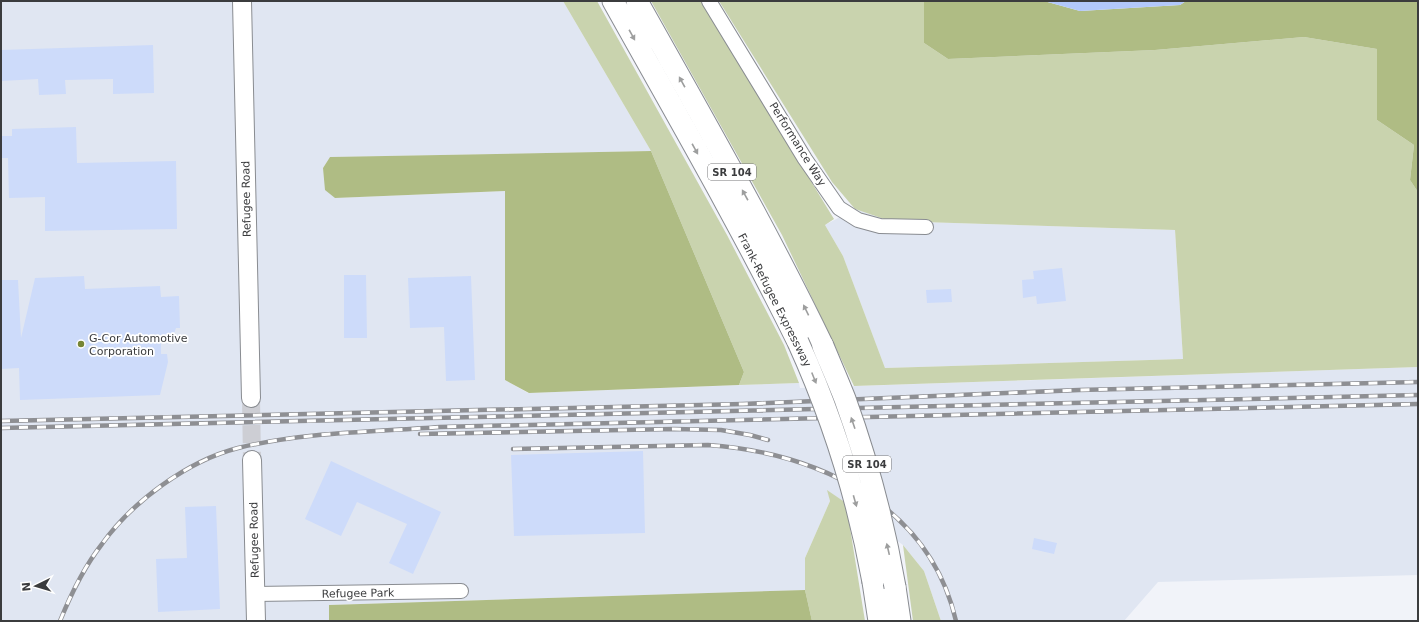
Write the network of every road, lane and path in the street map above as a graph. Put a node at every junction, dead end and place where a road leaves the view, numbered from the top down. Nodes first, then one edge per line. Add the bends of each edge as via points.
1 (242, 1) edge
2 (613, 1) edge
3 (637, 1) edge
4 (709, 1) edge
5 (926, 227) dead end
6 (250, 398) tunnel mouth
7 (252, 460) tunnel mouth
8 (461, 591) dead end
9 (255, 594) junction
10 (256, 621) edge
11 (879, 621) edge
12 (900, 621) edge

1 - 6 main road, Refugee Road
2 -> 11 highway, Frank-Refugee Expressway / SR 104, bridge via 716,186 812,372 846,468 863,530
12 -> 3 highway, Frank-Refugee Expressway / SR 104, bridge via 883,525 862,447 823,346 757,216
4 - 5 street, Performance Way via 805,159 839,208 858,220 880,226
7 - 9 main road, Refugee Road
8 - 9 street, Refugee Park
9 - 10 main road, Refugee Road

